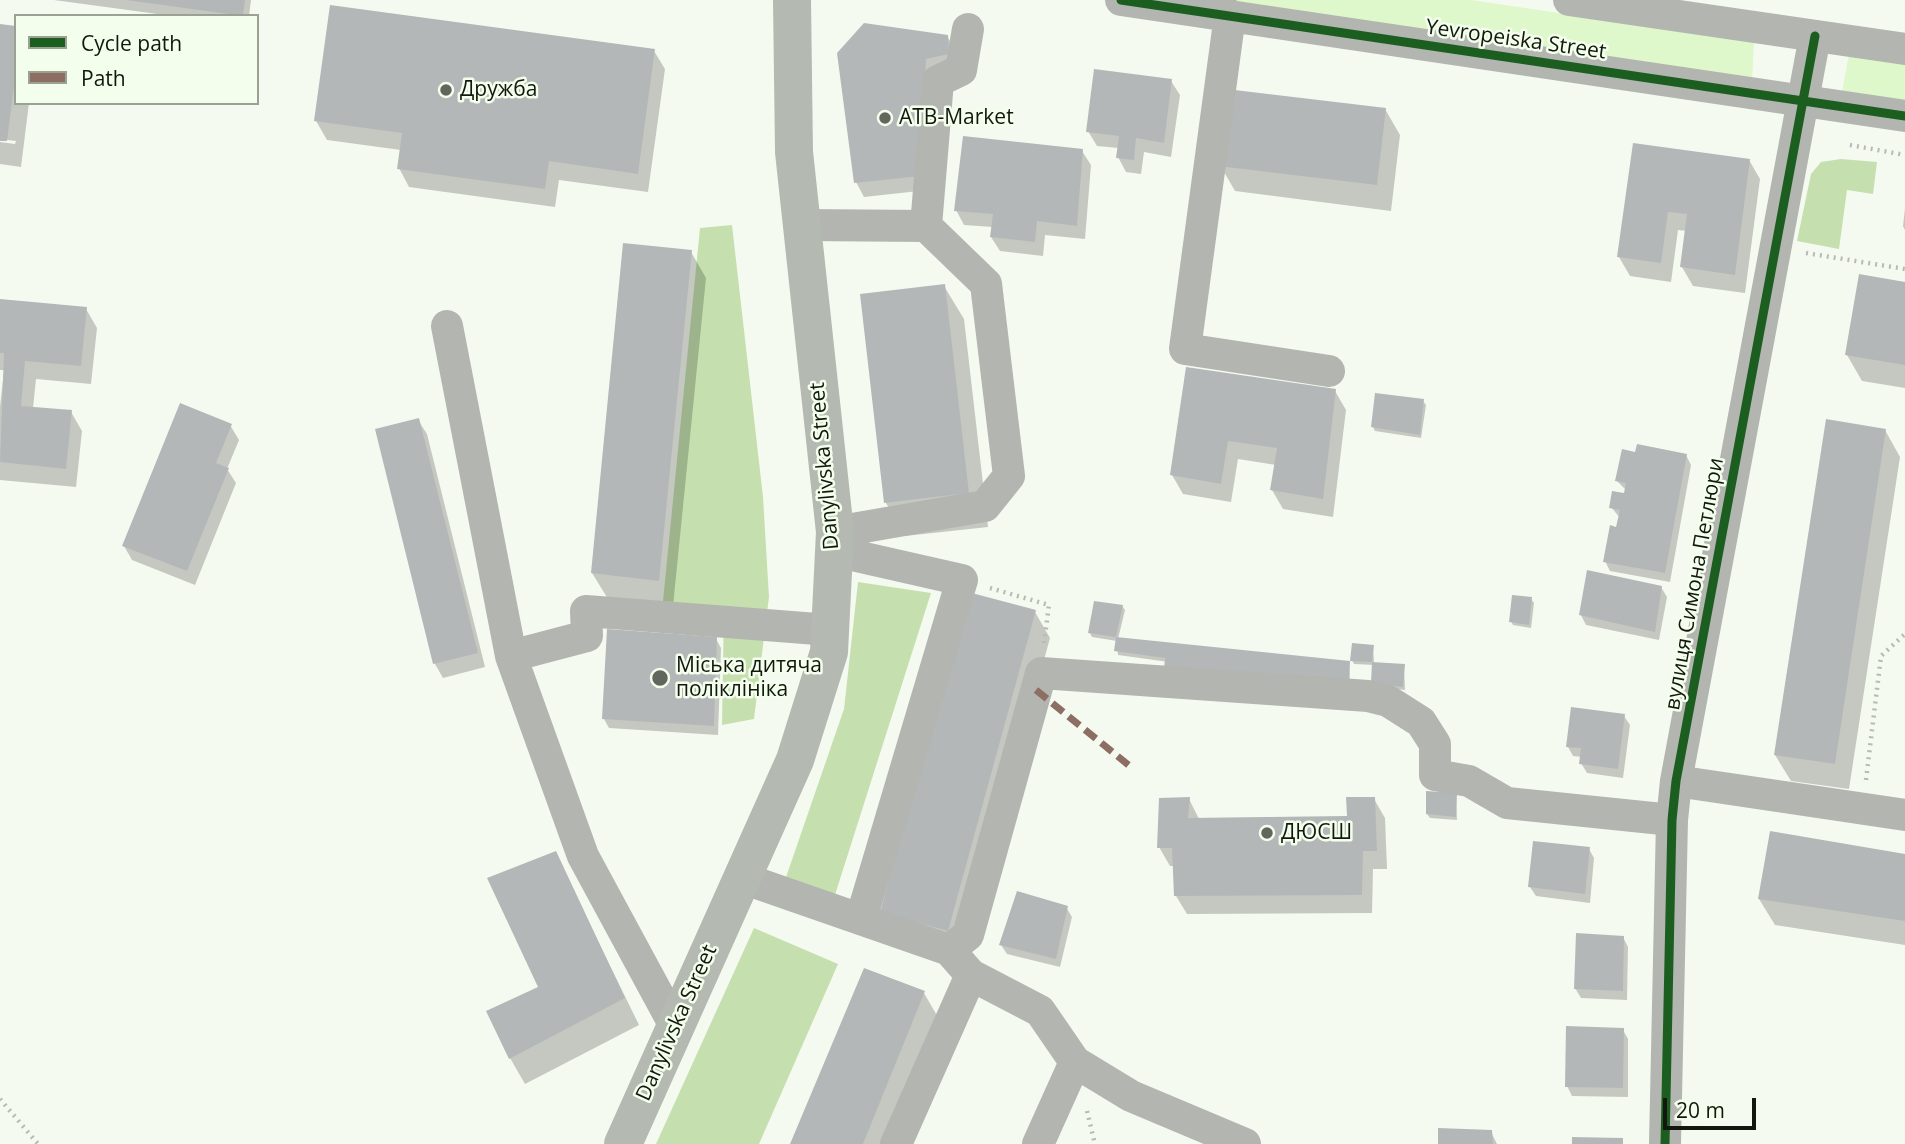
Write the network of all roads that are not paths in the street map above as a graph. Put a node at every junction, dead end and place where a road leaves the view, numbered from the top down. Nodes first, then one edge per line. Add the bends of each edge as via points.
1 (792, 0) edge
2 (1121, 0) edge
3 (1569, 0) edge
4 (1230, 15) junction
5 (968, 29) dead end
6 (1815, 36) junction
7 (1905, 49) edge
8 (1801, 100) junction
9 (1905, 116) edge
10 (802, 225) junction
11 (926, 226) junction
12 (447, 326) dead end
13 (1329, 371) dead end
14 (834, 541) junction
15 (830, 630) junction
16 (511, 656) junction
17 (1676, 781) junction
18 (1905, 816) edge
19 (1672, 820) junction
20 (742, 878) junction
21 (861, 919) junction
22 (948, 950) junction
23 (971, 975) junction
24 (675, 1026) junction
25 (1075, 1062) junction
26 (624, 1144) edge
27 (896, 1144) edge
28 (1038, 1144) edge
29 (1245, 1144) edge
30 (1665, 1144) edge

1 - 10 main road, Danylivska Street via 794,152
2 - 4 street, Yevropeiska Street
3 - 6 street
4 - 8 street, Yevropeiska Street
4 - 13 street via 1185,349
5 - 11 street via 961,70 938,81
6 - 7 street
6 - 8 street, вулиця Симона Петлюри
8 - 9 street, Yevropeiska Street
8 - 17 street, вулиця Симона Петлюри
10 - 11 street
10 - 14 main road, Danylivska Street
11 - 14 street via 986,284 1009,476 985,506
12 - 16 street
14 - 15 main road, Danylivska Street
14 - 21 street via 962,580
15 - 16 street via 586,611 587,636
15 - 20 main road, Danylivska Street via 829,652 795,760
16 - 24 street via 583,856
17 - 18 street
17 - 19 street, вулиця Симона Петлюри
19 - 22 street via 1507,803 1469,781 1436,775 1436,744 1420,722 1388,701 1041,673 968,934
19 - 30 street, вулиця Симона Петлюри
20 - 21 street
20 - 24 main road, Danylivska Street
21 - 22 street
22 - 23 street
23 - 25 street via 1040,1011
23 - 27 street
24 - 26 main road, Danylivska Street
25 - 28 street
25 - 29 street via 1131,1096

